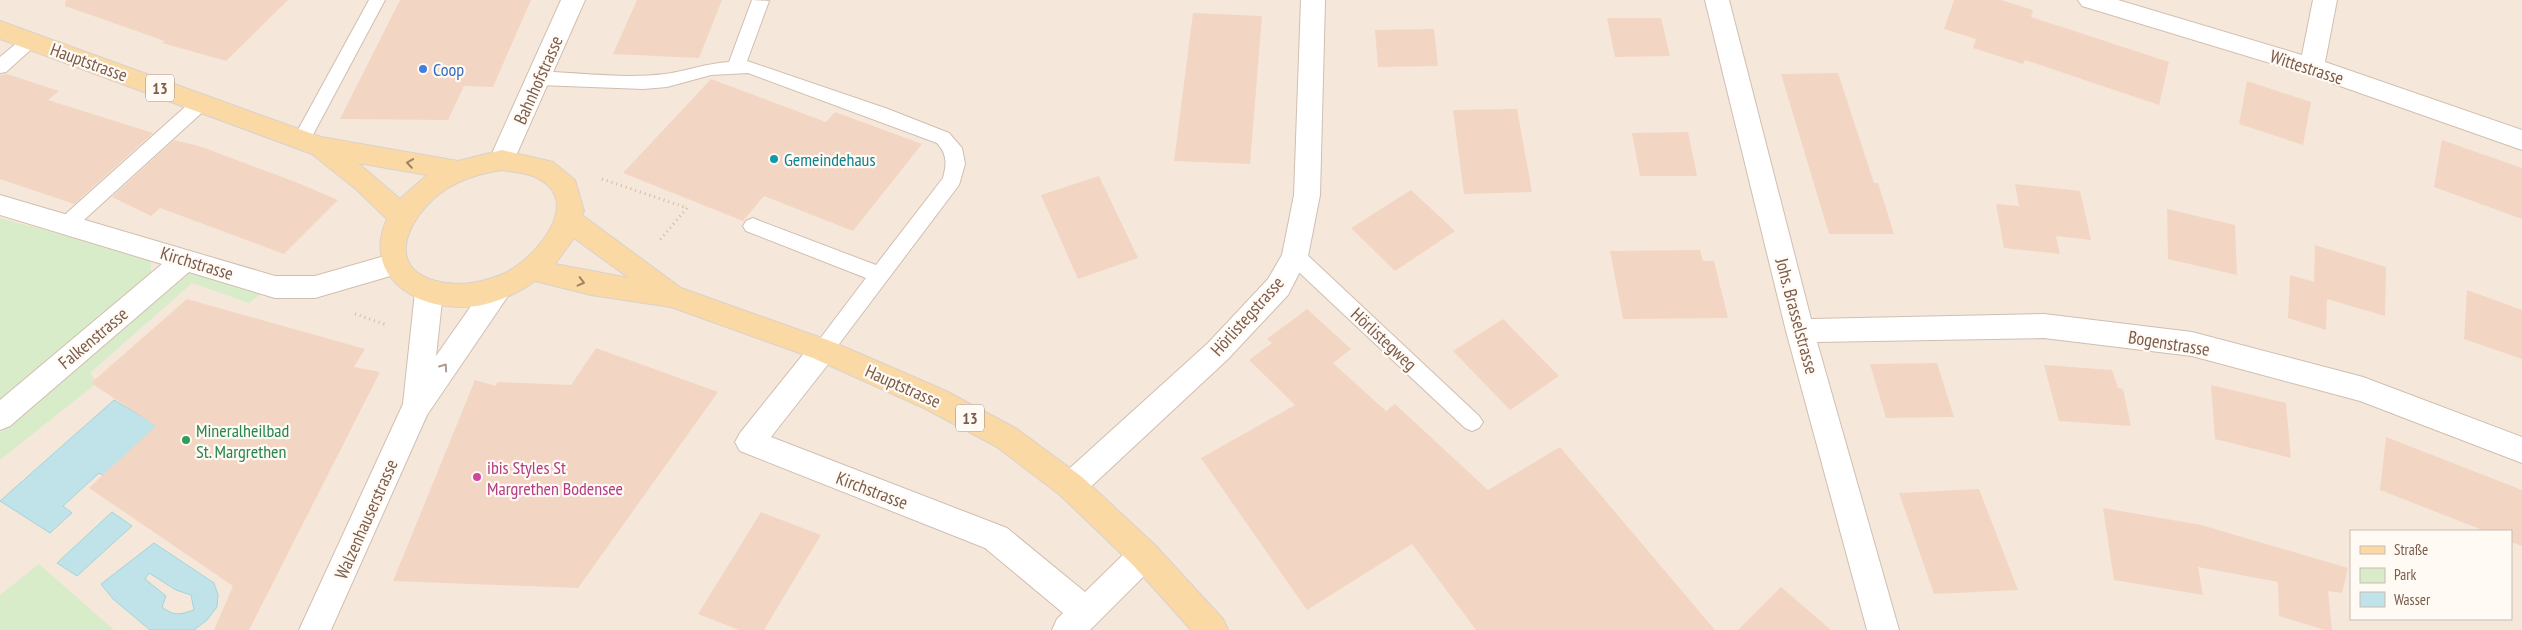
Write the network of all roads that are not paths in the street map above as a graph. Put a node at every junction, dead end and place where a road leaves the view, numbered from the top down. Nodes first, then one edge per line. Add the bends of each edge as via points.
1 (377, 0) edge
2 (573, 0) edge
3 (1313, 0) edge
4 (1717, 0) edge
5 (2090, 0) edge
6 (2325, 0) edge
7 (760, 1) edge
8 (0, 30) edge
9 (30, 41) junction
10 (736, 66) junction
11 (0, 67) edge
12 (2312, 67) junction
13 (539, 78) junction
14 (202, 103) junction
15 (2522, 140) edge
16 (310, 142) junction
17 (502, 160) junction
18 (458, 171) junction
19 (0, 205) edge
20 (402, 217) junction
21 (570, 220) junction
22 (67, 224) junction
23 (753, 226) dead end
24 (1295, 256) junction
25 (186, 259) junction
26 (395, 264) junction
27 (534, 270) junction
28 (880, 274) junction
29 (500, 287) junction
30 (429, 292) junction
31 (672, 296) junction
32 (1800, 331) junction
33 (823, 350) junction
34 (416, 407) junction
35 (0, 417) edge
36 (1472, 422) dead end
37 (2522, 450) edge
38 (1071, 486) junction
39 (1144, 555) junction
40 (1077, 621) edge
41 (315, 630) edge
42 (1212, 630) edge
43 (1884, 630) edge

1 - 16 lane
2 - 13 street, Bahnhofstrasse
3 - 24 street, Hörlistegstrasse via 1308,195
4 - 32 street, Johs. Brasselstrasse
5 - 12 street, Wittestrasse
6 - 12 street
7 - 10 lane
8 - 9 main road, Hauptstrasse / 13
9 - 11 lane
9 - 14 main road, Hauptstrasse / 13
10 - 13 lane via 643,82
10 - 28 lane via 749,67 882,114 943,138 953,148 956,164 952,180
12 - 15 street, Wittestrasse
13 - 17 street, Bahnhofstrasse
14 - 16 main road, Hauptstrasse / 13
14 - 22 lane
18 -> 16 main road, Hauptstrasse / 13
16 - 20 main road, Hauptstrasse / 13 via 372,188
17 - 18 main road, Hauptstrasse
17 - 21 main road, Hauptstrasse via 527,162 548,170 563,183 570,200
18 - 20 main road, Hauptstrasse via 425,190
19 - 22 street, Kirchstrasse
20 - 26 main road, Hauptstrasse via 394,233 392,250
21 - 27 main road via 551,254
21 - 31 main road, Hauptstrasse / 13
22 - 25 street, Kirchstrasse
23 - 28 lane
24 - 36 lane, Hörlistegweg
24 - 38 street, Hörlistegstrasse via 1278,287 1218,351
25 - 26 street, Kirchstrasse via 275,287 315,287
25 - 35 street, Falkenstrasse
26 - 30 main road via 408,282
27 - 29 main road
27 -> 31 main road, Hauptstrasse / 13 via 591,284
28 - 33 lane
29 - 30 main road via 451,296
34 -> 29 street, Walzenhauserstrasse
30 - 34 street, Walzenhauserstrasse
31 - 33 main road, Hauptstrasse / 13
32 - 37 street, Bogenstrasse via 2044,326 2192,344 2363,390
32 - 43 street, Johs. Brasselstrasse
33 - 38 main road, Hauptstrasse / 13 via 936,400 1007,438
33 - 40 street, Kirchstrasse via 750,442 996,538
34 - 41 street, Walzenhauserstrasse
38 - 39 main road, Hauptstrasse / 13
39 - 40 street
39 - 42 main road, Hauptstrasse / 13

